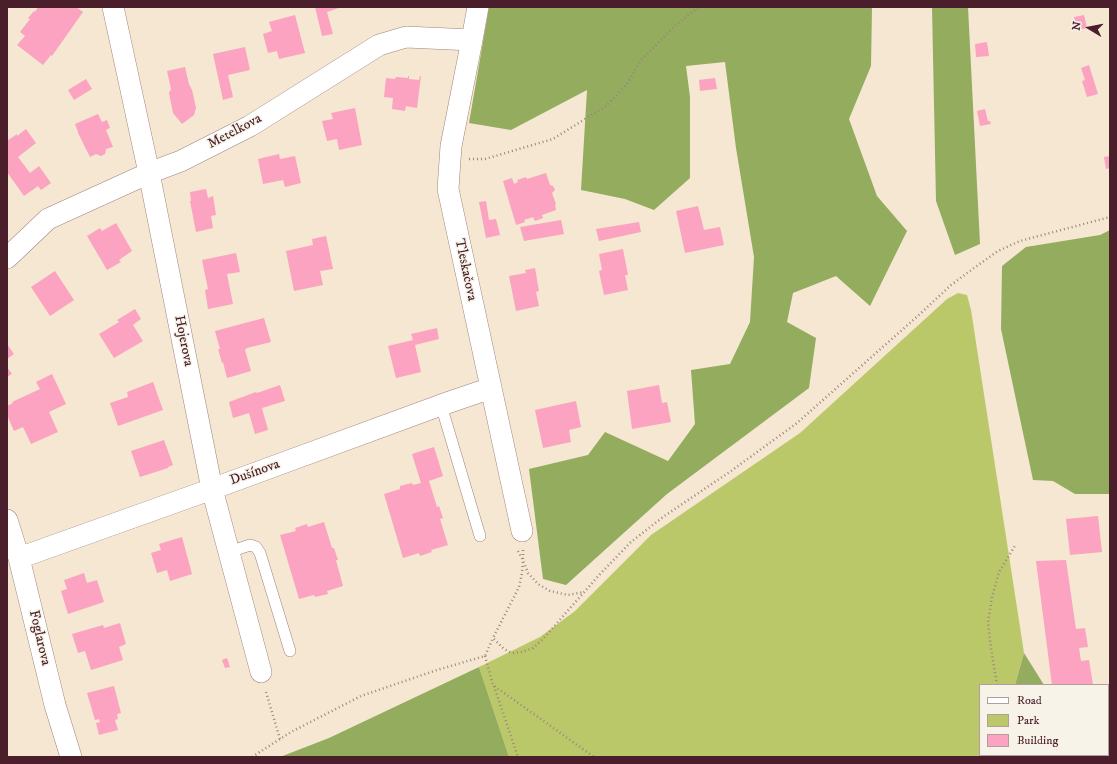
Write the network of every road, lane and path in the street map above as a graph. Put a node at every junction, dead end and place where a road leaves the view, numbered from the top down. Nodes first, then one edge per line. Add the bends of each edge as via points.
1 (113, 7) edge
2 (478, 7) edge
3 (699, 7) edge
4 (472, 40) junction
5 (451, 146) junction
6 (149, 173) junction
7 (1110, 216) edge
8 (7, 258) edge
9 (491, 388) junction
10 (441, 405) junction
11 (212, 489) junction
12 (7, 520) edge
13 (522, 531) joint
14 (480, 536) dead end
15 (1016, 544) dead end
16 (229, 552) junction
17 (20, 558) junction
18 (524, 560) junction
19 (584, 592) junction
20 (493, 638) junction
21 (290, 651) dead end
22 (485, 656) junction
23 (261, 672) joint
24 (996, 684) edge
25 (493, 685) junction
26 (280, 739) junction
27 (71, 757) edge
28 (252, 757) edge
29 (518, 757) edge
30 (594, 757) edge

1 - 6 street, Hojerova
2 - 4 street, Tleskačova
3 - 5 path via 677,24 641,60 626,84 606,106 553,139 485,159 467,159
4 - 5 street, Tleskačova
4 - 6 street, Metelkova via 406,37 379,45 250,126 181,161
5 - 9 street, Tleskačova via 448,189
6 - 8 street, Metelkova via 48,219
6 - 11 street, Hojerova
7 - 19 path via 1020,241 998,251 974,268 951,285 797,423 631,542
9 - 10 street, Dušínova
9 - 13 street, Tleskačova
10 - 11 street, Dušínova
10 - 14 lane
11 - 16 street, Hojerova
11 - 17 street, Dušínova
12 - 17 street, Foglarova
13 - 18 path
15 - 24 path via 999,572 988,622
16 - 21 lane via 250,545 256,547 260,553
16 - 23 street, Hojerova
17 - 27 street, Foglarova via 55,705
18 - 19 path via 528,573 538,584 568,595
18 - 20 path via 519,587
19 - 20 path via 533,648 512,653
20 - 22 path
22 - 25 path
22 - 26 path via 361,696
23 - 26 path
25 - 29 path
25 - 30 path
26 - 28 path

